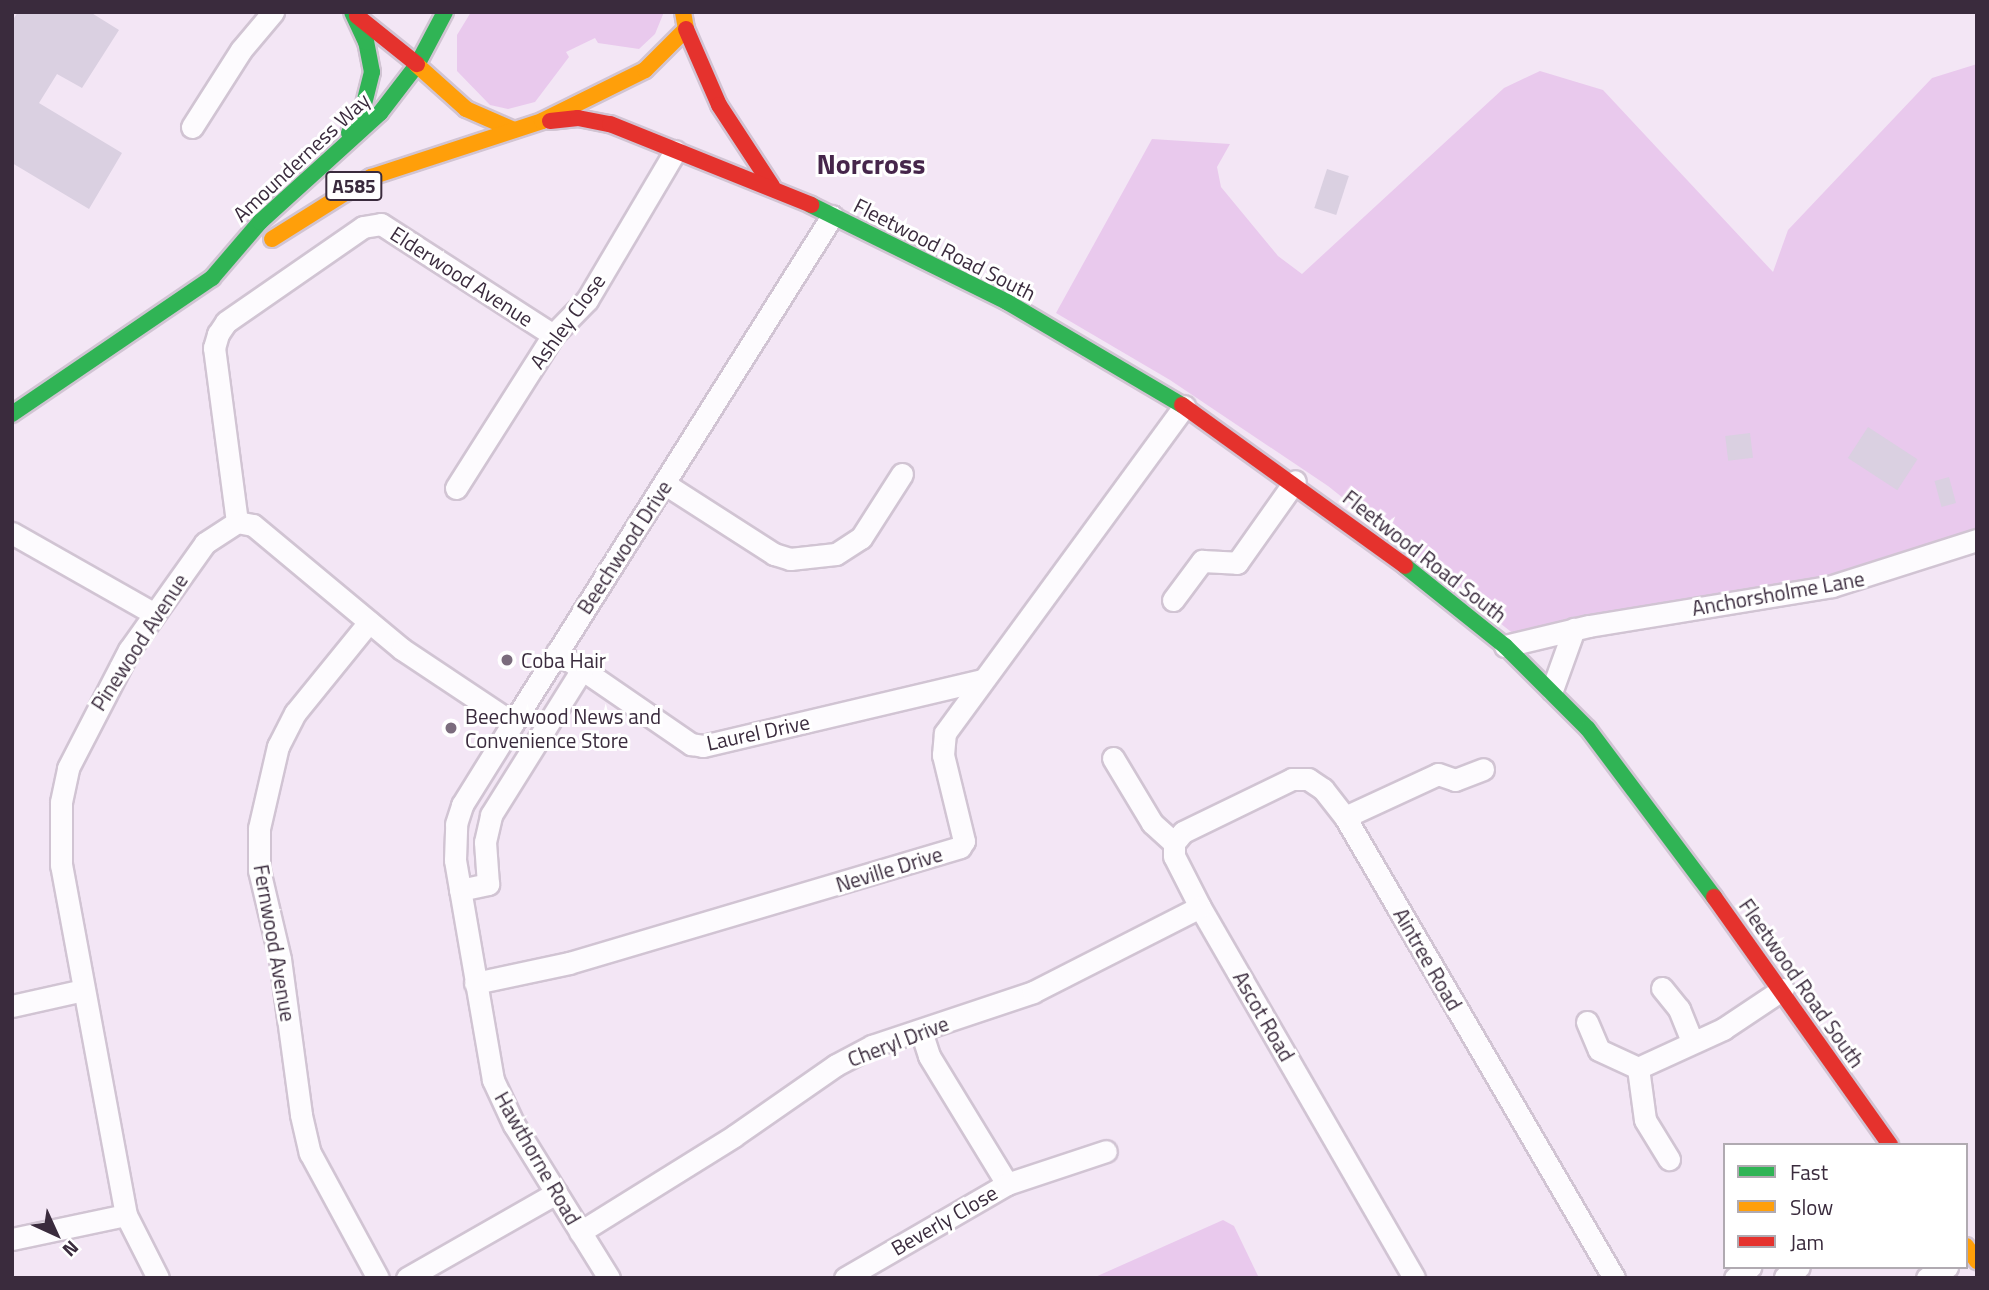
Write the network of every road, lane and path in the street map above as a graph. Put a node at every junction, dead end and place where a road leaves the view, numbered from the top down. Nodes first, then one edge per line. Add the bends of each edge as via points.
1 (273, 12) edge
2 (353, 12) edge
3 (445, 12) edge
4 (701, 12) edge
5 (685, 23) edge
6 (417, 65) junction
7 (542, 121) junction
8 (192, 127) dead end
9 (514, 130) junction
10 (675, 151) junction
11 (334, 158) junction
12 (772, 186) junction
13 (832, 216) junction
14 (212, 278) junction
15 (553, 335) junction
16 (1184, 406) junction
17 (12, 414) edge
18 (902, 474) dead end
19 (1295, 481) junction
20 (665, 484) junction
21 (456, 488) dead end
22 (237, 522) junction
23 (12, 533) edge
24 (1977, 540) edge
25 (1173, 600) dead end
26 (153, 613) junction
27 (369, 622) junction
28 (1574, 629) junction
29 (1505, 646) junction
30 (557, 652) junction
31 (583, 668) junction
32 (982, 680) junction
33 (1552, 690) junction
34 (513, 723) junction
35 (1114, 758) dead end
36 (1483, 769) dead end
37 (1345, 817) junction
38 (1174, 843) junction
39 (460, 890) junction
40 (1200, 907) junction
41 (470, 949) joint
42 (475, 983) junction
43 (1662, 988) dead end
44 (1783, 989) junction
45 (83, 990) junction
46 (12, 1006) edge
47 (1587, 1021) dead end
48 (921, 1031) junction
49 (1692, 1042) junction
50 (1638, 1068) junction
51 (1889, 1143) edge
52 (1106, 1151) dead end
53 (1669, 1159) dead end
54 (1007, 1184) junction
55 (556, 1193) junction
56 (126, 1214) junction
57 (580, 1232) junction
58 (12, 1240) edge
59 (1943, 1269) edge
60 (158, 1278) edge
61 (378, 1278) edge
62 (407, 1278) edge
63 (609, 1278) edge
64 (845, 1278) edge
65 (1414, 1278) edge
66 (1614, 1278) edge
67 (1927, 1278) edge

1 - 8 street via 258,26
2 - 6 main road
2 - 11 main road via 369,50 372,78 363,108
3 - 6 main road, A585
4 - 5 main road, A585
5 - 7 main road, A585 via 645,70
5 - 12 main road via 719,105
6 - 9 main road via 466,109
6 - 11 main road, Amounderness Way / A585 via 380,113
7 - 9 main road, A585
7 - 10 main road, Fleetwood Road South via 578,118 611,124
9 - 14 main road, Amounderness Way / A585 via 370,177
10 - 12 main road, Fleetwood Road South via 727,174
10 - 15 street, Ashley Close via 587,300
11 - 14 main road, Amounderness Way / A585 via 260,222
12 - 13 main road, Fleetwood Road South
13 - 16 main road, Fleetwood Road South via 1007,302
13 - 20 street, Beechwood Drive
14 - 17 main road, Amounderness Way / A585
15 - 21 street, Ashley Close
15 - 22 street, Elderwood Avenue via 381,224 363,227 226,322 218,334 214,348
16 - 19 main road, Fleetwood Road South
16 - 32 street, Neville Drive
18 - 20 street via 861,538 835,554 790,559 774,554
19 - 25 street via 1237,563 1202,561
19 - 29 main road, Fleetwood Road South
20 - 30 street, Beechwood Drive
22 - 26 street, Pinewood Avenue via 205,543
22 - 27 street via 267,533
23 - 26 street
24 - 28 street, Anchorsholme Lane via 1832,586
26 - 45 street, Pinewood Avenue via 90,718 65,779 61,865
27 - 34 street
27 - 61 street, Fernwood Avenue via 295,713 278,746 259,828 259,870 280,959 310,1153
28 - 29 street, Anchorsholme Lane
28 - 33 street
29 - 33 main road, Fleetwood Road South
30 - 31 street, Laurel Drive
30 - 34 street, Beechwood Drive
31 - 32 street, Laurel Drive via 691,744 703,746
31 - 39 street via 491,815 485,842 488,884
32 - 42 street, Neville Drive via 942,744 964,841 960,847 582,959
33 - 44 main road, Fleetwood Road South via 1642,796
34 - 39 street, Beechwood Drive via 462,805 454,841
35 - 38 street, Ascot Road via 1153,823
36 - 37 street via 1455,780 1438,774
37 - 38 street, Aintree Road via 1323,789 1308,779 1293,779 1183,832
37 - 66 street, Aintree Road
38 - 40 street, Ascot Road via 1174,856
39 - 41 street, Beechwood Drive
40 - 48 street, Cheryl Drive via 1033,992
40 - 65 street, Ascot Road
41 - 42 street, Hawthorne Road
42 - 55 street, Hawthorne Road via 488,1062 503,1107
43 - 49 street via 1679,1009
44 - 49 street via 1723,1029
44 - 51 main road, Fleetwood Road South
45 - 46 street
45 - 56 street, Pinewood Avenue
47 - 50 street via 1599,1050
48 - 54 street, Beverly Close via 929,1056
48 - 57 street, Cheryl Drive via 872,1046 836,1065 734,1136
49 - 50 street
50 - 53 street via 1645,1120
52 - 54 street, Beverly Close
54 - 64 street, Beverly Close
55 - 57 street, Hawthorne Road
55 - 62 street
56 - 58 street
56 - 60 street, Pinewood Avenue
57 - 63 street, Hawthorne Road
59 - 67 street

